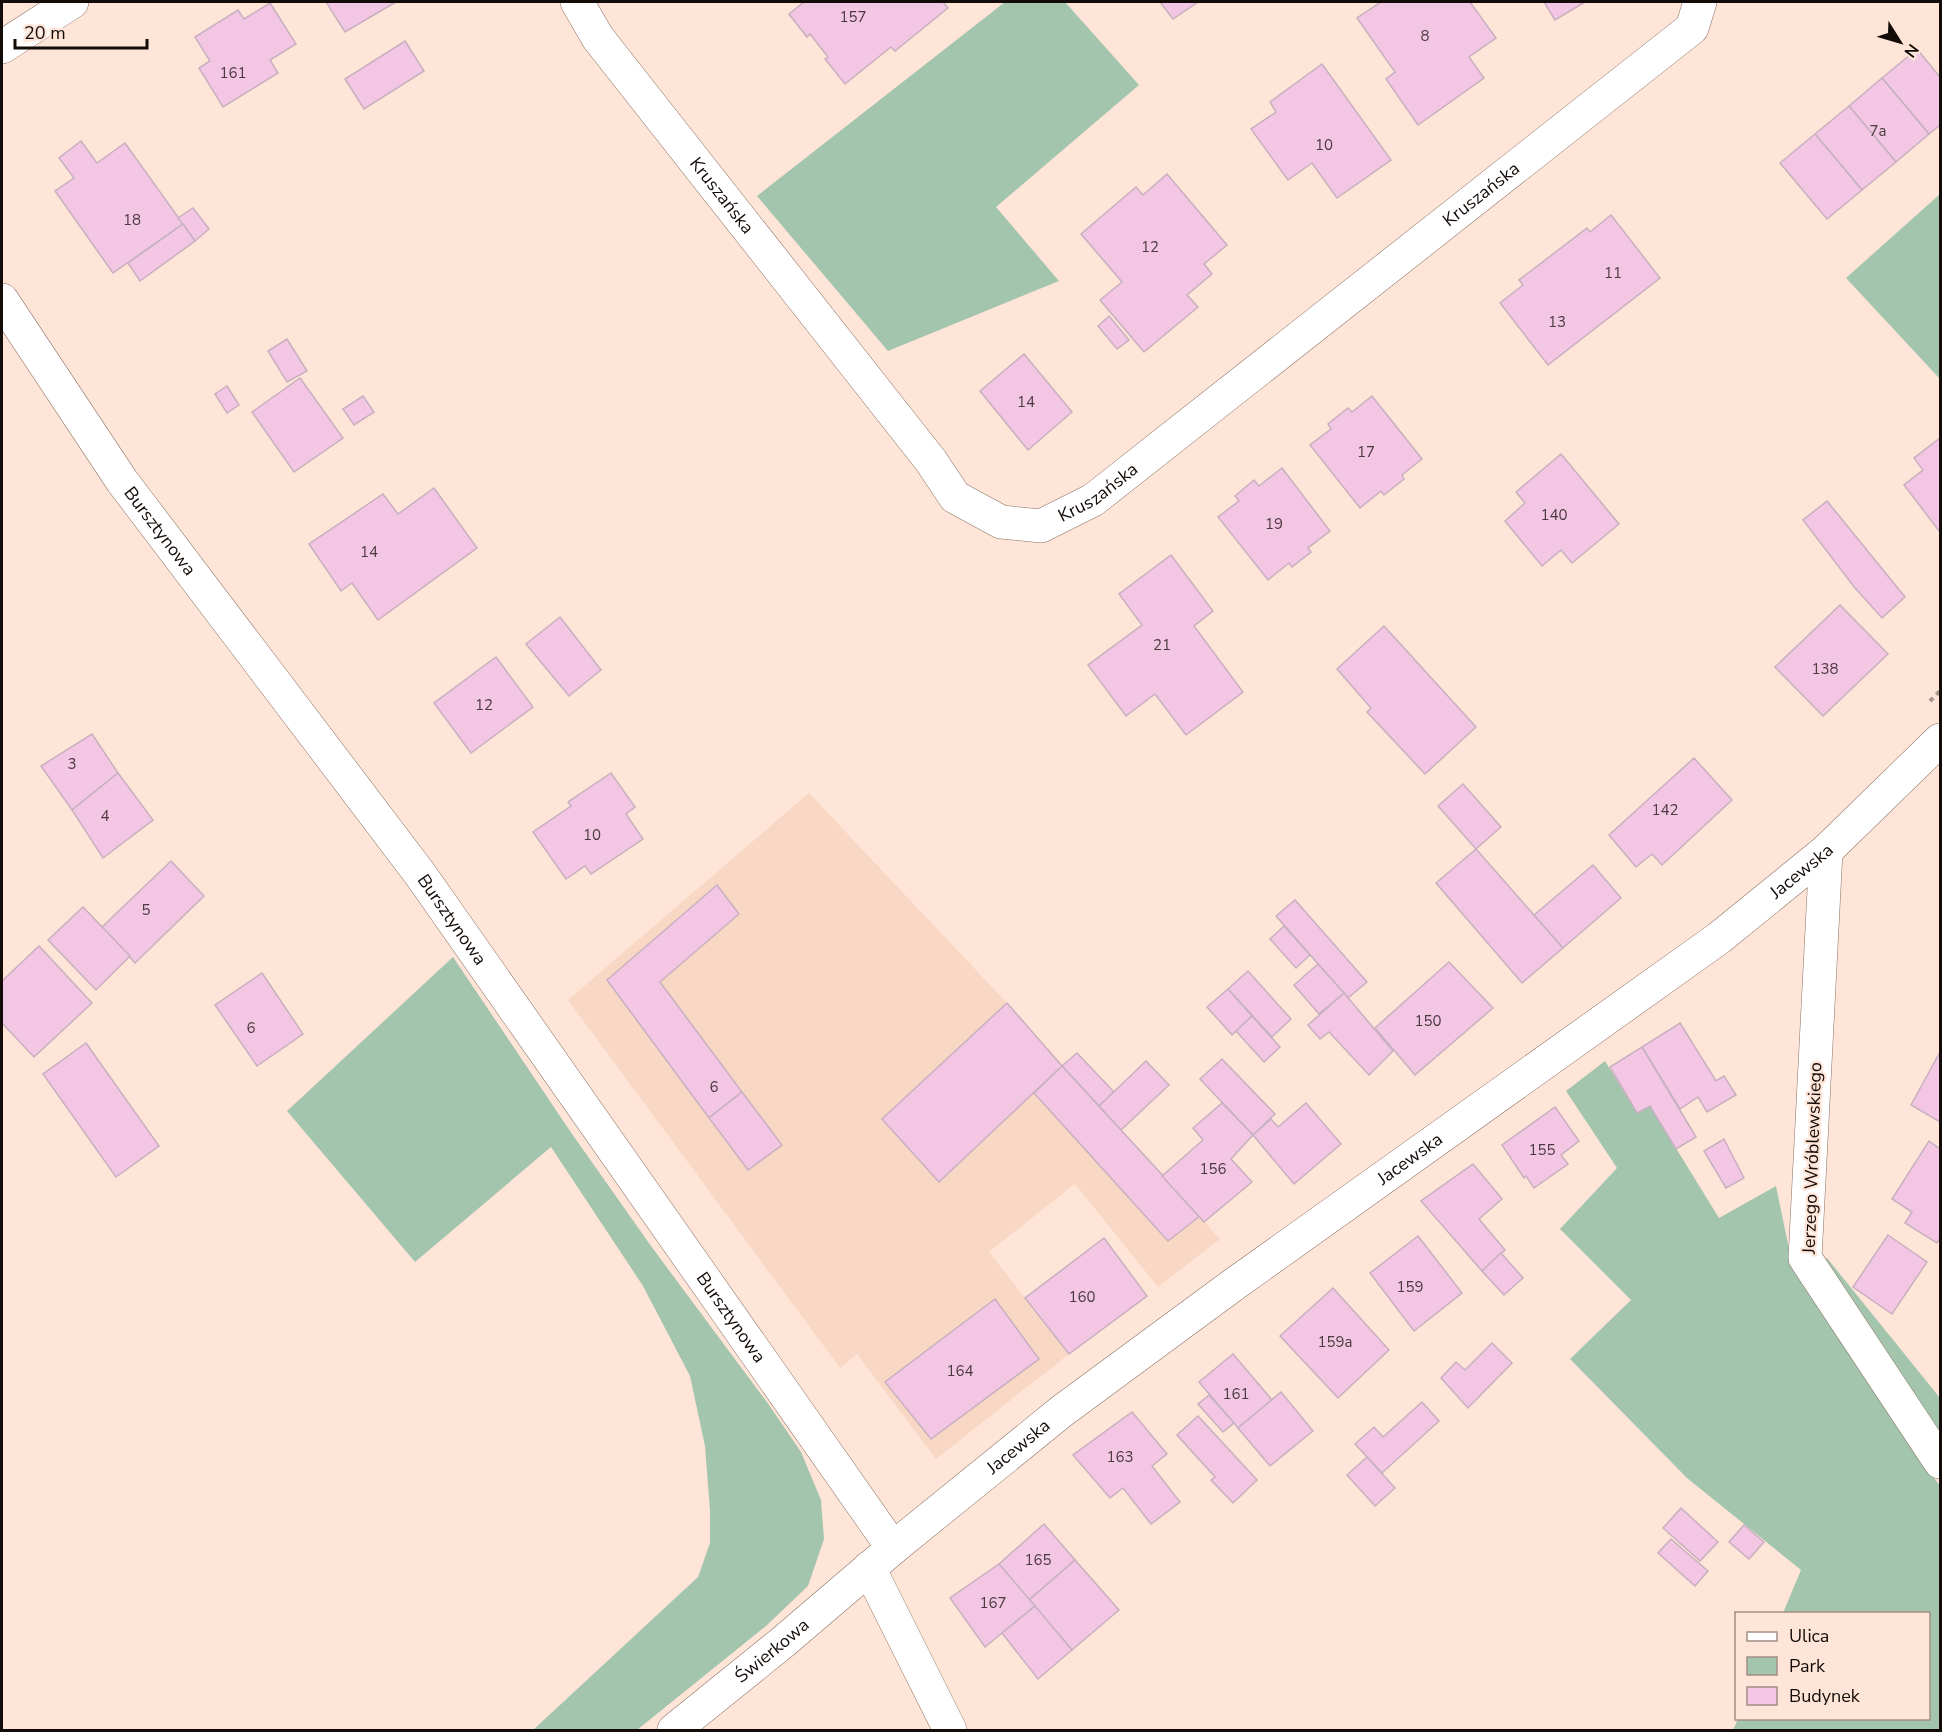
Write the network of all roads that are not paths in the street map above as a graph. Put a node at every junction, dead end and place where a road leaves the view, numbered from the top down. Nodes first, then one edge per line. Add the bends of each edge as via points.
1 (72, 2) edge
2 (577, 2) edge
3 (1700, 2) edge
4 (2, 47) edge
5 (2, 300) edge
6 (1941, 740) edge
7 (1826, 850) junction
8 (1941, 1462) edge
9 (893, 1548) junction
10 (869, 1568) junction
11 (674, 1731) edge
12 (950, 1731) edge

1 - 4 street
2 - 3 street, Kruszańska via 598,38 955,496 1001,522 1041,526 1093,500 1692,28
5 - 9 street, Bursztynowa via 122,481 420,874
6 - 7 street, Jacewska
7 - 8 street, Jerzego Wróblewskiego via 1805,1258
7 - 9 street, Jacewska via 1719,938 1062,1411
9 - 10 street, Jacewska
10 - 11 street, Świerkowa
10 - 12 street

